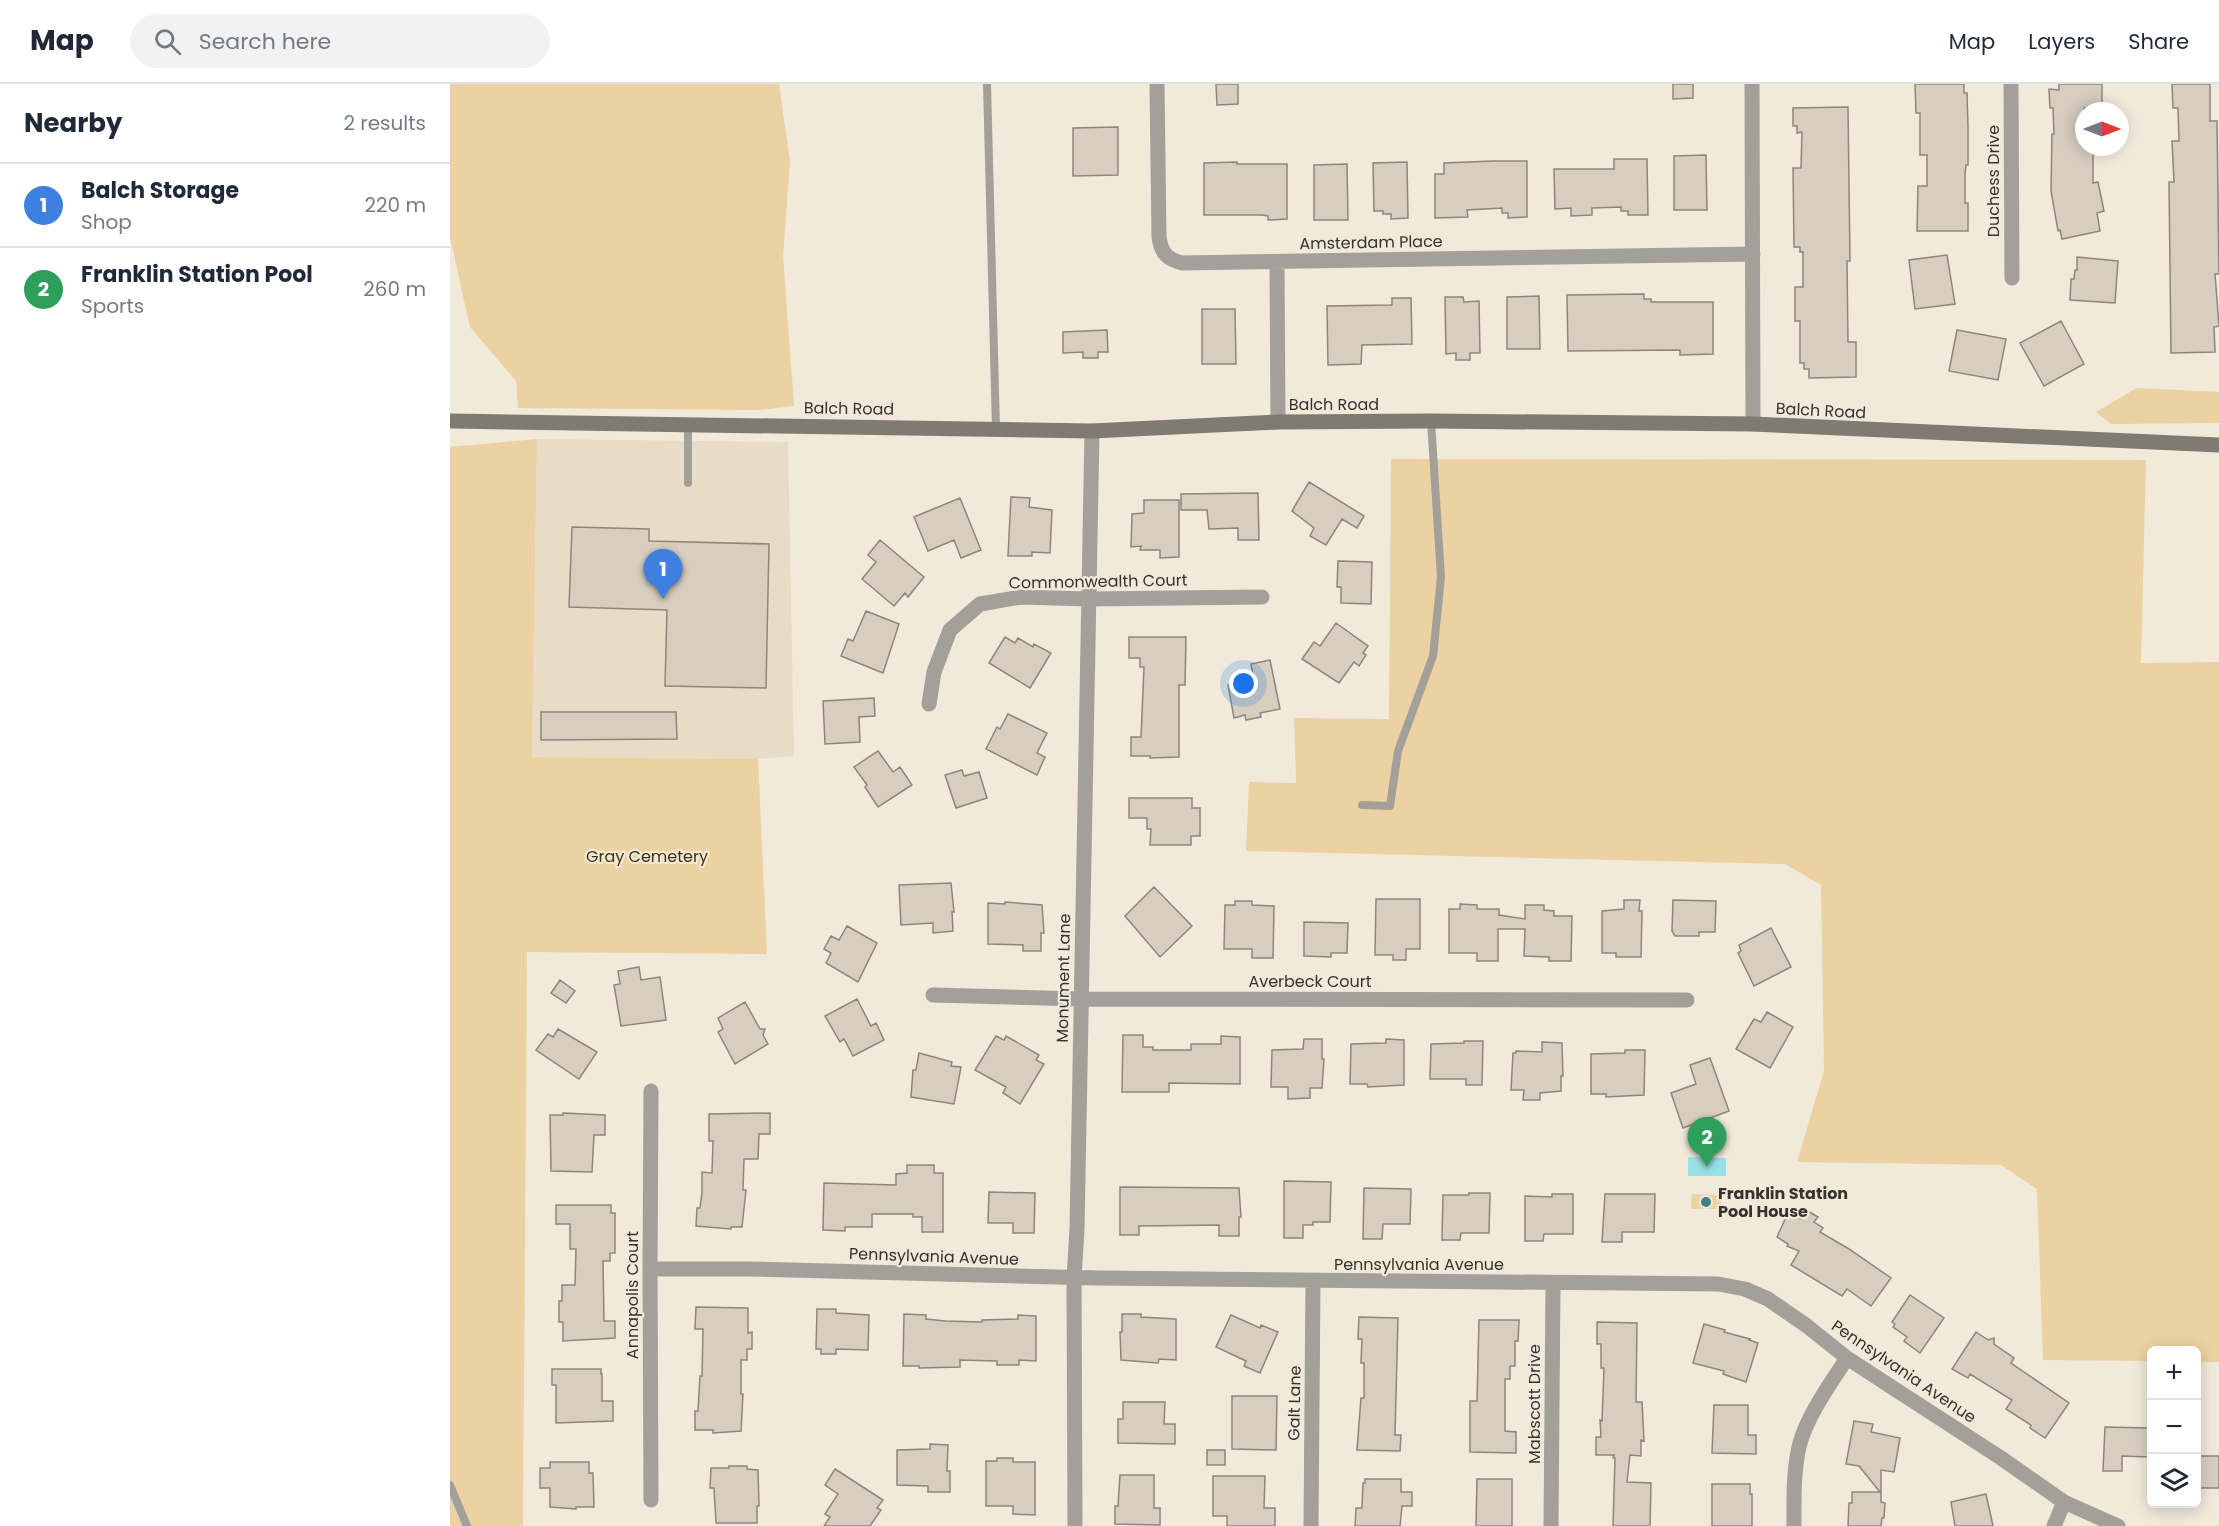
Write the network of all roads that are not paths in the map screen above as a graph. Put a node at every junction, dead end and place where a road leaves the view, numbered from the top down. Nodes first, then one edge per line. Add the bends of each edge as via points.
1 (987, 84) edge
2 (1157, 84) edge
3 (1752, 84) edge
4 (2011, 84) edge
5 (1753, 254) junction
6 (1277, 262) junction
7 (2012, 278) dead end
8 (450, 421) edge
9 (1431, 421) junction
10 (1278, 422) junction
11 (688, 424) junction
12 (1753, 424) junction
13 (996, 429) junction
14 (1092, 431) junction
15 (2219, 446) edge
16 (688, 483) dead end
17 (1262, 597) dead end
18 (1088, 599) junction
19 (929, 704) dead end
20 (1362, 805) dead end
21 (933, 995) dead end
22 (1081, 999) junction
23 (1687, 1000) dead end
24 (651, 1090) dead end
25 (650, 1269) junction
26 (1074, 1278) junction
27 (1313, 1281) junction
28 (1553, 1282) junction
29 (1847, 1358) junction
30 (450, 1485) edge
31 (651, 1500) dead end
32 (2064, 1502) junction
33 (467, 1526) edge
34 (1075, 1526) edge
35 (1311, 1526) edge
36 (1551, 1526) edge
37 (1794, 1526) edge
38 (2054, 1526) edge
39 (2118, 1526) edge

1 - 13 lane
2 - 6 street, Amsterdam Place via 1159,237 1164,254 1182,263
3 - 5 street
4 - 7 street, Duchess Drive
5 - 6 street, Amsterdam Place
5 - 12 street
6 - 10 street
8 - 11 street, Balch Road
9 - 10 street, Balch Road
9 - 12 street, Balch Road
9 - 20 lane via 1441,577 1433,656 1398,751 1390,806
10 - 14 street, Balch Road
11 - 13 street, Balch Road
11 - 16 lane
12 - 15 street, Balch Road
13 - 14 street, Balch Road
14 - 18 street, Monument Lane
17 - 18 street, Commonwealth Court
18 - 19 street, Commonwealth Court via 1021,597 980,604 950,630 934,672
18 - 22 street, Monument Lane
21 - 22 street, Averbeck Court
22 - 23 street, Averbeck Court
22 - 26 street, Monument Lane
24 - 25 street, Annapolis Court
25 - 26 street, Pennsylvania Avenue
25 - 31 street, Annapolis Court
26 - 27 street, Pennsylvania Avenue
26 - 34 street, Monument Lane
27 - 28 street, Pennsylvania Avenue
27 - 35 street, Galt Lane
28 - 29 street, Pennsylvania Avenue via 1718,1284 1745,1289 1788,1312
28 - 36 street, Mabscott Drive
29 - 32 street, Pennsylvania Avenue
29 - 37 street via 1800,1442
30 - 33 lane
32 - 38 street
32 - 39 street, Pennsylvania Avenue

